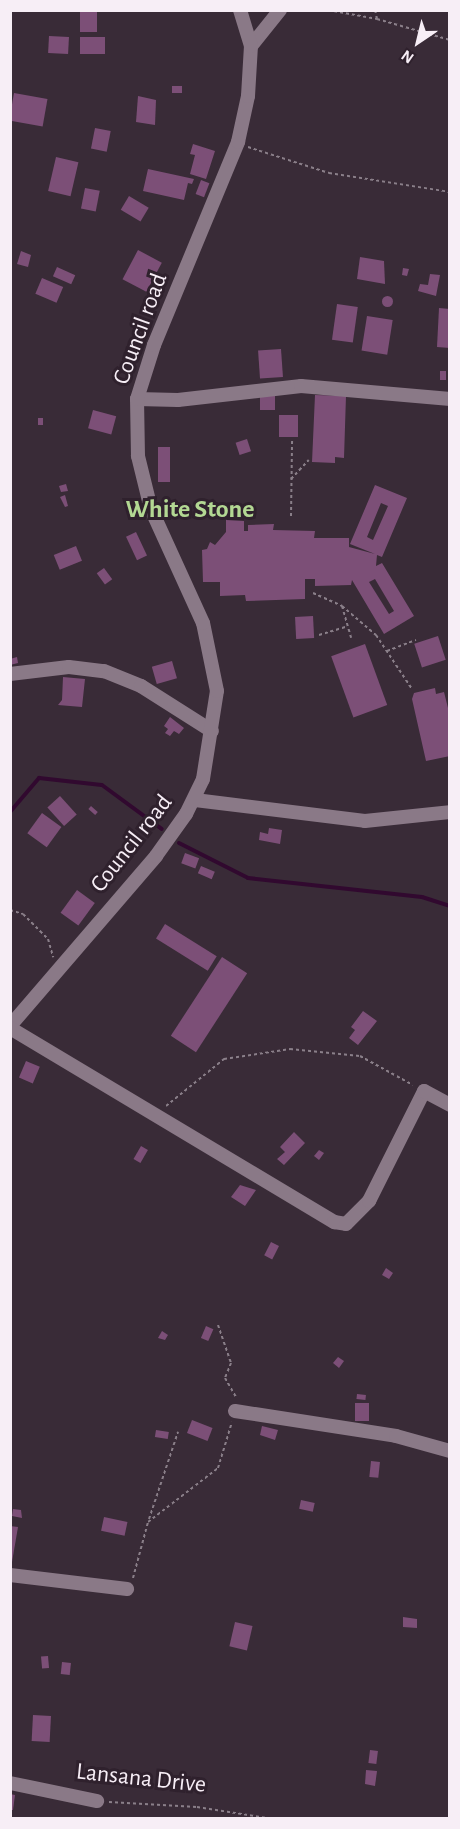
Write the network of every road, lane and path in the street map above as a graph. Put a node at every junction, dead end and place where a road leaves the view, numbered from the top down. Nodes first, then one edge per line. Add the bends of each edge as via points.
1 (240, 10) edge
2 (280, 10) edge
3 (328, 10) edge
4 (375, 10) edge
5 (377, 19) junction
6 (450, 40) edge
7 (251, 46) junction
8 (238, 142) junction
9 (450, 192) edge
10 (138, 399) junction
11 (450, 399) edge
12 (292, 441) dead end
13 (309, 460) dead end
14 (291, 478) junction
15 (291, 516) dead end
16 (313, 593) dead end
17 (342, 606) junction
18 (348, 626) junction
19 (319, 635) dead end
20 (351, 638) dead end
21 (416, 640) dead end
22 (387, 651) junction
23 (10, 674) edge
24 (412, 689) dead end
25 (212, 731) junction
26 (195, 800) junction
27 (450, 812) edge
28 (10, 910) edge
29 (56, 971) junction
30 (10, 1027) edge
31 (424, 1091) junction
32 (450, 1105) edge
33 (156, 1115) junction
34 (218, 1325) dead end
35 (235, 1411) junction
36 (178, 1432) dead end
37 (450, 1451) edge
38 (148, 1522) junction
39 (10, 1575) edge
40 (127, 1589) joint
41 (10, 1783) edge
42 (97, 1801) joint
43 (267, 1818) edge

1 - 7 street, Council road
2 - 7 street
3 - 5 path
4 - 5 path
5 - 6 path
7 - 8 street, Council road via 248,96
8 - 9 path via 329,172
8 - 10 street, Council road via 154,345
10 - 11 street via 178,400 301,386
10 - 25 street, Council road via 138,456 151,509 203,623 217,691
12 - 14 path
13 - 14 path
14 - 15 path
16 - 17 path
17 - 18 path
17 - 22 path via 376,635
18 - 19 path
18 - 20 path
21 - 22 path
22 - 24 path
23 - 25 street via 69,667 104,670 141,686
25 - 26 street, Council road
26 - 27 street via 365,820
26 - 29 street, Council road via 156,856
28 - 29 path via 23,914 48,939
29 - 30 street, Council road
30 - 33 street
31 - 32 street
31 - 33 path via 360,1056 290,1049 224,1059
31 - 33 street via 369,1202 346,1224 334,1222
34 - 35 path via 231,1363 225,1378 238,1402
35 - 37 street via 396,1436
35 - 38 path via 218,1468
36 - 38 path
38 - 40 path via 136,1573
39 - 40 street
41 - 42 street, Lansana Drive
42 - 43 path, Lansana Drive via 197,1807

